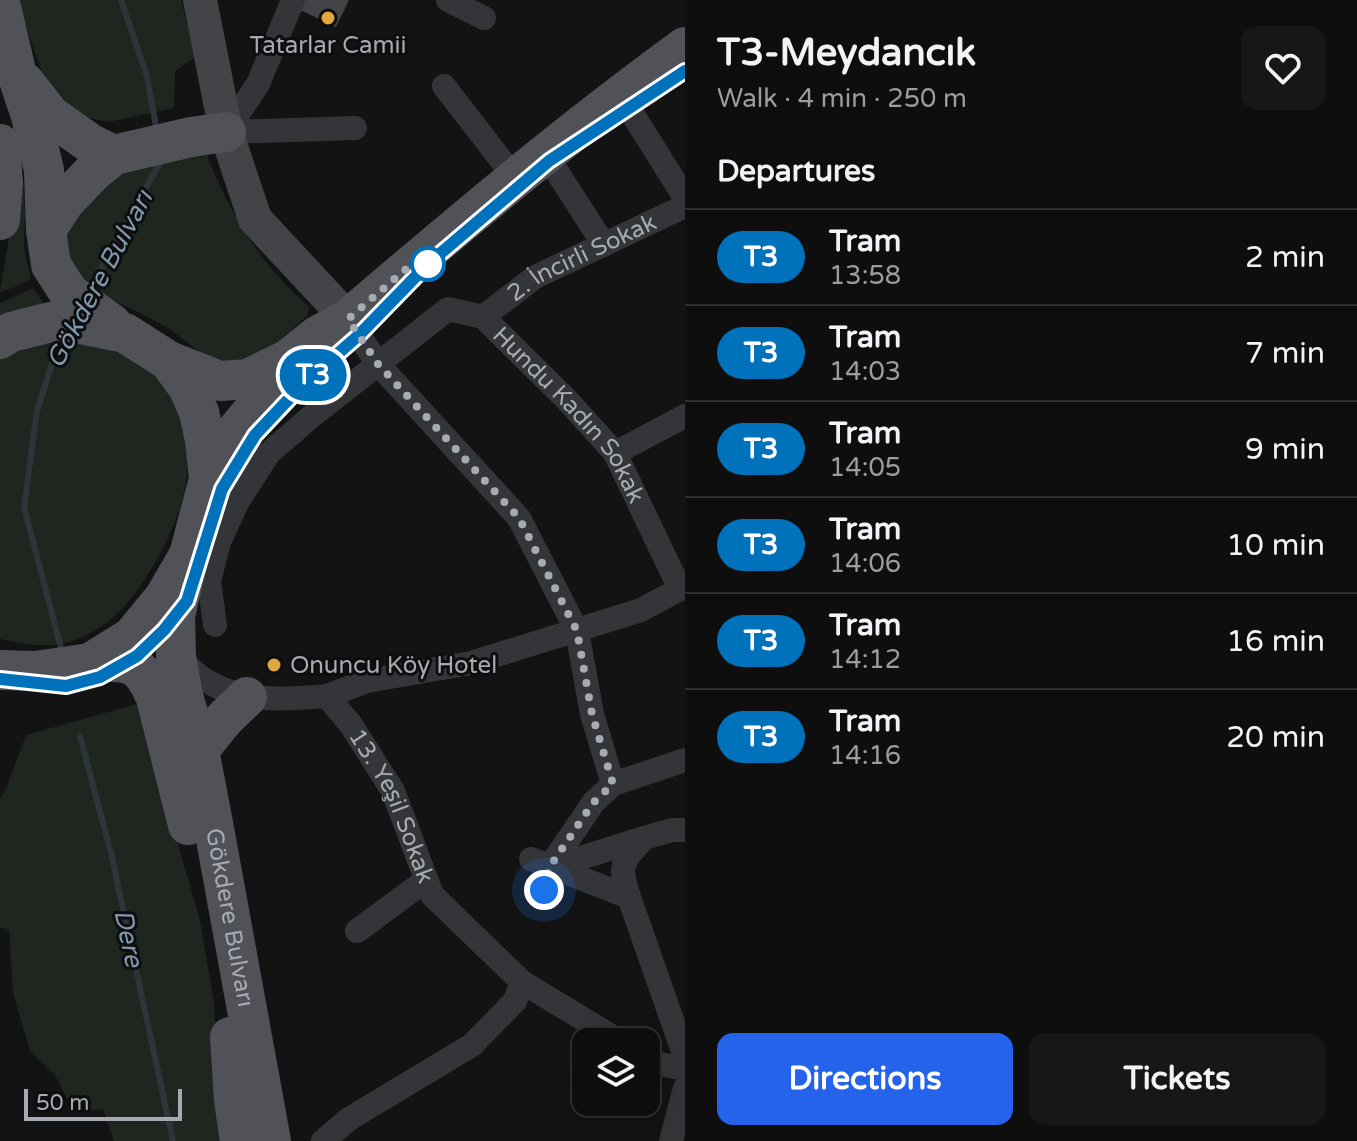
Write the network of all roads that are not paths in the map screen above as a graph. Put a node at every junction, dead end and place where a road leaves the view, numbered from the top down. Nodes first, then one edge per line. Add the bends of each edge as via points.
1 (200, 0) edge
2 (293, 0) edge
3 (448, 0) edge
4 (0, 3) edge
5 (484, 18) dead end
6 (685, 47) edge
7 (16, 71) junction
8 (444, 86) dead end
9 (620, 94) junction
10 (355, 128) dead end
11 (209, 134) junction
12 (0, 144) edge
13 (114, 155) junction
14 (530, 166) junction
15 (685, 198) edge
16 (685, 206) edge
17 (0, 220) edge
18 (46, 230) junction
19 (604, 245) junction
20 (64, 307) junction
21 (483, 317) junction
22 (348, 319) junction
23 (0, 339) edge
24 (169, 361) junction
25 (378, 364) junction
26 (685, 416) edge
27 (615, 453) junction
28 (209, 479) junction
29 (189, 555) junction
30 (682, 590) edge
31 (215, 625) dead end
32 (577, 631) junction
33 (176, 656) junction
34 (90, 663) junction
35 (0, 670) edge
36 (327, 696) junction
37 (247, 697) junction
38 (199, 750) junction
39 (685, 760) edge
40 (613, 784) junction
41 (685, 830) edge
42 (644, 838) junction
43 (541, 872) junction
44 (426, 880) junction
45 (629, 897) junction
46 (357, 931) dead end
47 (522, 982) junction
48 (598, 1028) edge
49 (685, 1057) edge
50 (660, 1064) edge
51 (685, 1069) edge
52 (685, 1088) edge
53 (327, 1140) edge
54 (240, 1141) edge
55 (271, 1141) edge
56 (671, 1141) edge

1 - 11 main road
2 - 11 street via 258,84
3 - 5 street
4 - 7 main road
6 - 9 main road
7 - 13 main road via 50,115
7 - 18 main road via 44,170
8 - 14 street
9 - 14 main road
9 - 15 street
10 - 11 street
11 - 13 main road
11 - 22 main road via 255,219
12 - 17 main road
13 - 18 main road via 65,201
14 - 19 street
14 - 22 main road
16 - 19 street, 2. İncirli Sokak
18 - 20 main road
19 - 21 street, 2. İncirli Sokak via 535,277
20 - 23 main road
20 - 24 main road via 125,333
21 - 25 street, Hundu Kadın Sokak via 448,309
21 - 27 street, Hundu Kadın Sokak
22 - 24 main road via 248,379 220,381
22 - 25 street
22 - 28 main road via 253,411 226,443
24 - 28 main road via 199,412
25 - 31 street via 269,453 238,501 209,581
25 - 32 street via 519,518
26 - 27 street
27 - 30 street, Hundu Kadın Sokak
28 - 29 main road
29 - 33 main road, Gökdere Bulvarı via 175,616
29 - 34 main road via 164,598 132,637
30 - 32 street
32 - 36 street via 471,663 367,681
32 - 40 street via 592,714
33 - 37 street via 209,683
33 - 38 main road, Gökdere Bulvarı
34 - 35 main road
34 - 54 main road, Gökdere Bulvarı via 134,665 149,680 156,698 201,877 229,1020
36 - 37 street
36 - 44 street, 13. Yeşil Sokak via 393,791
37 - 38 main road
38 - 55 main road, Gökdere Bulvarı
39 - 40 street
40 - 43 street
41 - 42 street
42 - 43 street
42 - 45 street via 627,857 622,876
43 - 45 street
44 - 46 street
44 - 47 street, 13. Yeşil Sokak via 432,895
45 - 49 street
47 - 48 street, 13. Yeşil Sokak
47 - 53 street via 515,1001 472,1045 349,1119
50 - 51 street
52 - 56 street

